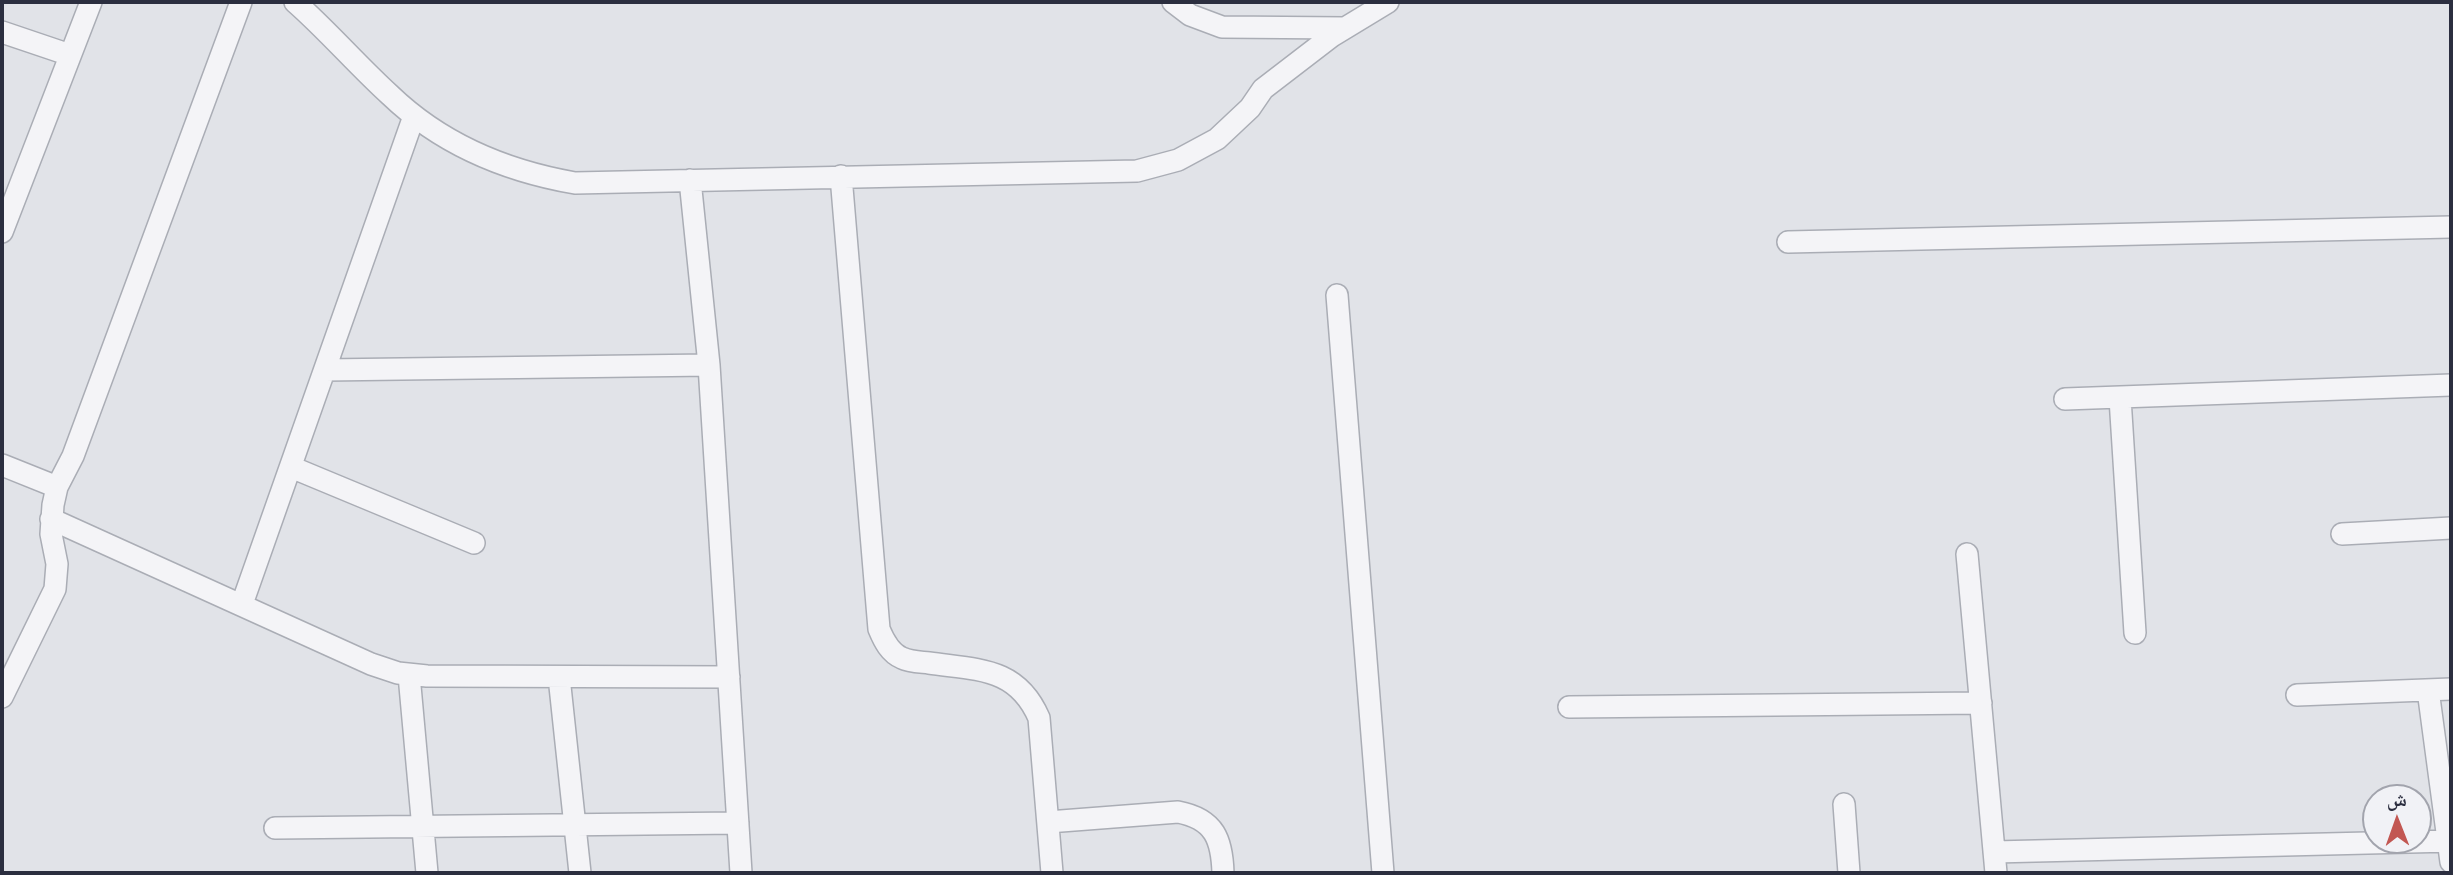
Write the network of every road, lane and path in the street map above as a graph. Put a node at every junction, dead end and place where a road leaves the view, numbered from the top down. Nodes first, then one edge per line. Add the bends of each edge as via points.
1 (91, 2) edge
2 (241, 2) edge
3 (295, 2) edge
4 (1173, 2) edge
5 (1388, 2) edge
6 (1345, 28) junction
7 (2, 32) edge
8 (70, 55) junction
9 (414, 116) junction
10 (841, 176) junction
11 (690, 180) junction
12 (2451, 227) edge
13 (2, 232) edge
14 (1788, 242) dead end
15 (1337, 295) dead end
16 (709, 365) junction
17 (326, 370) junction
18 (2451, 385) edge
19 (2120, 398) junction
20 (2065, 399) dead end
21 (2, 465) edge
22 (291, 467) junction
23 (57, 488) junction
24 (51, 519) junction
25 (2451, 528) edge
26 (2342, 534) dead end
27 (474, 543) dead end
28 (1966, 554) dead end
29 (242, 604) junction
30 (2136, 632) dead end
31 (408, 675) junction
32 (559, 677) junction
33 (729, 677) junction
34 (2451, 689) edge
35 (2428, 690) junction
36 (2297, 695) dead end
37 (2, 696) edge
38 (1981, 703) junction
39 (1569, 707) dead end
40 (1844, 804) dead end
41 (1048, 822) junction
42 (738, 823) junction
43 (575, 825) junction
44 (423, 827) junction
45 (275, 828) dead end
46 (2450, 848) edge
47 (1995, 863) edge
48 (427, 873) edge
49 (580, 873) edge
50 (741, 873) edge
51 (1052, 873) edge
52 (1223, 873) edge
53 (1383, 873) edge
54 (1849, 873) edge

1 - 8 street
2 - 23 street via 73,456
3 - 9 street
4 - 6 street via 1190,15 1222,27
5 - 6 street
6 - 10 street via 1263,89 1217,139 1158,167
7 - 8 street
8 - 13 street
9 - 11 street via 465,149 547,178 575,183
9 - 17 street
10 - 11 street
10 - 41 street via 878,629 904,659 992,673 1021,689 1039,718
11 - 16 street
12 - 14 street
15 - 53 street
16 - 17 street
16 - 33 street
17 - 22 street
18 - 19 street
19 - 20 street
19 - 30 street
21 - 23 street
22 - 27 street
22 - 29 street
23 - 24 street
24 - 29 street
24 - 37 street via 55,589
25 - 26 street
28 - 38 street
29 - 31 street via 371,664
31 - 32 street
31 - 44 street
32 - 33 street
32 - 43 street
33 - 42 street
34 - 35 street
35 - 36 street
35 - 46 street
38 - 39 street
38 - 47 street
40 - 54 street
41 - 51 street
41 - 52 street via 1189,814 1207,825 1219,841
42 - 43 street
42 - 50 street
43 - 44 street
43 - 49 street
44 - 45 street
44 - 48 street
46 - 47 street

